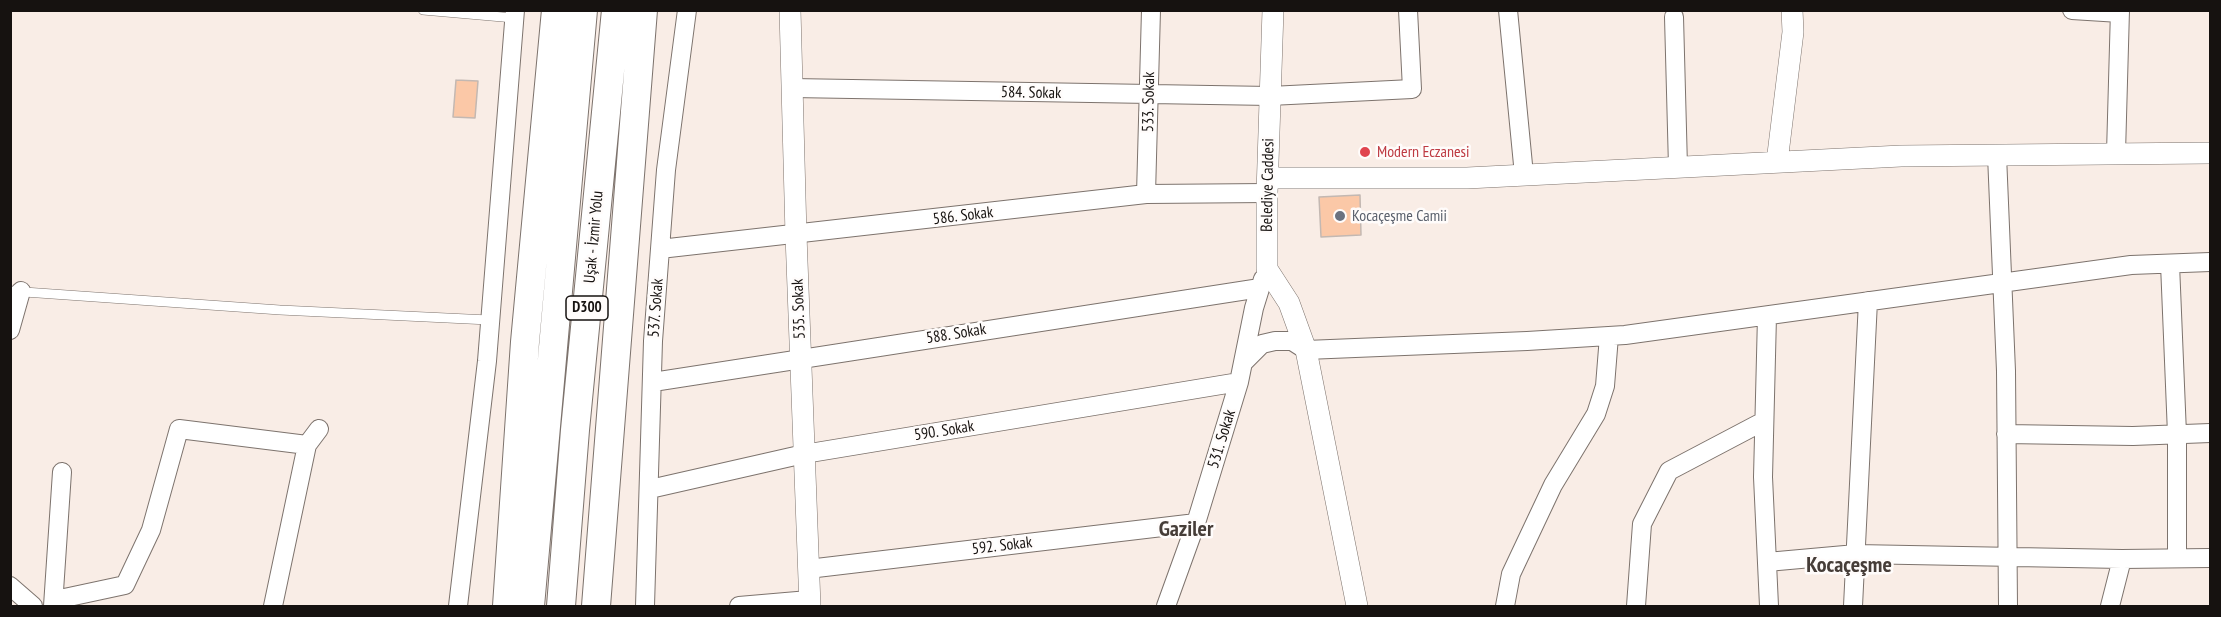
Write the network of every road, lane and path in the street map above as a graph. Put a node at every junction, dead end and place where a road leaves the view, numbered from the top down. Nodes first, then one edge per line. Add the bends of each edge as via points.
1 (423, 10) edge
2 (556, 10) edge
3 (583, 10) edge
4 (616, 10) edge
5 (643, 10) edge
6 (687, 10) edge
7 (790, 10) edge
8 (1151, 10) edge
9 (1273, 10) edge
10 (1408, 10) edge
11 (1508, 10) edge
12 (1792, 10) edge
13 (2072, 10) edge
14 (2120, 12) edge
15 (515, 14) edge
16 (1674, 17) dead end
17 (792, 88) junction
18 (1149, 95) junction
19 (1270, 96) junction
20 (2116, 153) junction
21 (2211, 153) edge
22 (1997, 155) junction
23 (1777, 162) junction
24 (1678, 167) junction
25 (1524, 175) junction
26 (1267, 185) junction
27 (1146, 194) junction
28 (796, 235) junction
29 (660, 249) junction
30 (2211, 262) edge
31 (2170, 264) junction
32 (1264, 279) junction
33 (2002, 283) junction
34 (16, 291) edge
35 (1868, 301) junction
36 (1767, 316) junction
37 (489, 320) junction
38 (10, 330) edge
39 (1609, 336) junction
40 (1306, 350) junction
41 (800, 358) junction
42 (1244, 362) junction
43 (652, 382) junction
44 (1239, 382) junction
45 (1764, 421) junction
46 (319, 429) dead end
47 (2211, 432) edge
48 (2006, 434) junction
49 (2177, 434) junction
50 (308, 445) junction
51 (804, 454) junction
52 (62, 472) dead end
53 (650, 489) junction
54 (1196, 523) junction
55 (1856, 554) junction
56 (2008, 557) junction
57 (2178, 558) junction
58 (2211, 558) edge
59 (2122, 559) junction
60 (1767, 562) junction
61 (808, 568) junction
62 (10, 586) edge
63 (54, 603) edge
64 (810, 603) edge
65 (33, 606) edge
66 (273, 606) edge
67 (458, 606) edge
68 (507, 606) edge
69 (530, 606) edge
70 (561, 606) edge
71 (596, 606) edge
72 (645, 606) edge
73 (739, 606) edge
74 (1166, 606) edge
75 (1357, 606) edge
76 (1505, 606) edge
77 (1636, 606) edge
78 (1769, 606) edge
79 (1853, 606) edge
80 (2008, 606) edge
81 (2110, 606) edge

1 - 15 lane
2 - 68 highway via 525,342
3 - 69 highway, Uşak - İzmir Yolu / D300
4 - 70 highway, Uşak - İzmir Yolu / D300
5 - 71 highway
6 - 29 street, 537. Sokak
7 - 17 street, 535. Sokak
8 - 18 street, 533. Sokak
9 - 19 street, Belediye Caddesi
10 - 19 street, 584. Sokak via 1412,89
11 - 25 street
12 - 23 street via 1793,32
13 - 14 street
14 - 20 street
15 - 37 street
16 - 24 street
17 - 18 street, 584. Sokak
17 - 28 street, 535. Sokak
18 - 19 street, 584. Sokak
18 - 27 street, 533. Sokak
19 - 26 street, Belediye Caddesi
20 - 21 street
20 - 22 street
22 - 23 street
22 - 33 street
23 - 24 street
24 - 25 street
25 - 26 street
26 - 27 street, 586. Sokak
26 - 32 street, Belediye Caddesi
27 - 28 street, 586. Sokak
28 - 29 street, 586. Sokak
28 - 41 street, 535. Sokak
29 - 43 street, 537. Sokak
30 - 31 street
31 - 33 street via 2132,265
31 - 49 street
32 - 40 street via 1289,303
32 - 41 street, 588. Sokak
32 - 42 street, 531. Sokak
33 - 35 street
33 - 48 street
34 - 37 lane
34 - 38 street
35 - 36 street
35 - 55 street
36 - 39 street
36 - 45 street
37 - 67 street
39 - 40 street
39 - 76 street via 1605,386 1596,414 1553,485 1515,564
40 - 42 street via 1292,340 1275,341 1262,344
40 - 75 street
41 - 43 street, 588. Sokak
41 - 51 street, 535. Sokak
42 - 44 street, 531. Sokak
43 - 53 street, 537. Sokak
44 - 51 street, 590. Sokak
44 - 54 street, 531. Sokak
45 - 60 street
45 - 77 street via 1669,471 1642,524
46 - 50 street
47 - 49 street
48 - 49 street
48 - 56 street
49 - 57 street
50 - 63 street via 179,429 151,530 125,585
50 - 66 street
51 - 53 street, 590. Sokak
51 - 61 street, 535. Sokak
52 - 63 street
53 - 72 street, 537. Sokak
54 - 61 street, 592. Sokak
54 - 74 street, 531. Sokak
55 - 56 street
55 - 60 street
55 - 79 street
56 - 59 street
56 - 80 street
57 - 58 street
57 - 59 street
59 - 81 street
60 - 78 street
61 - 64 street, 535. Sokak
62 - 65 street
64 - 73 street

